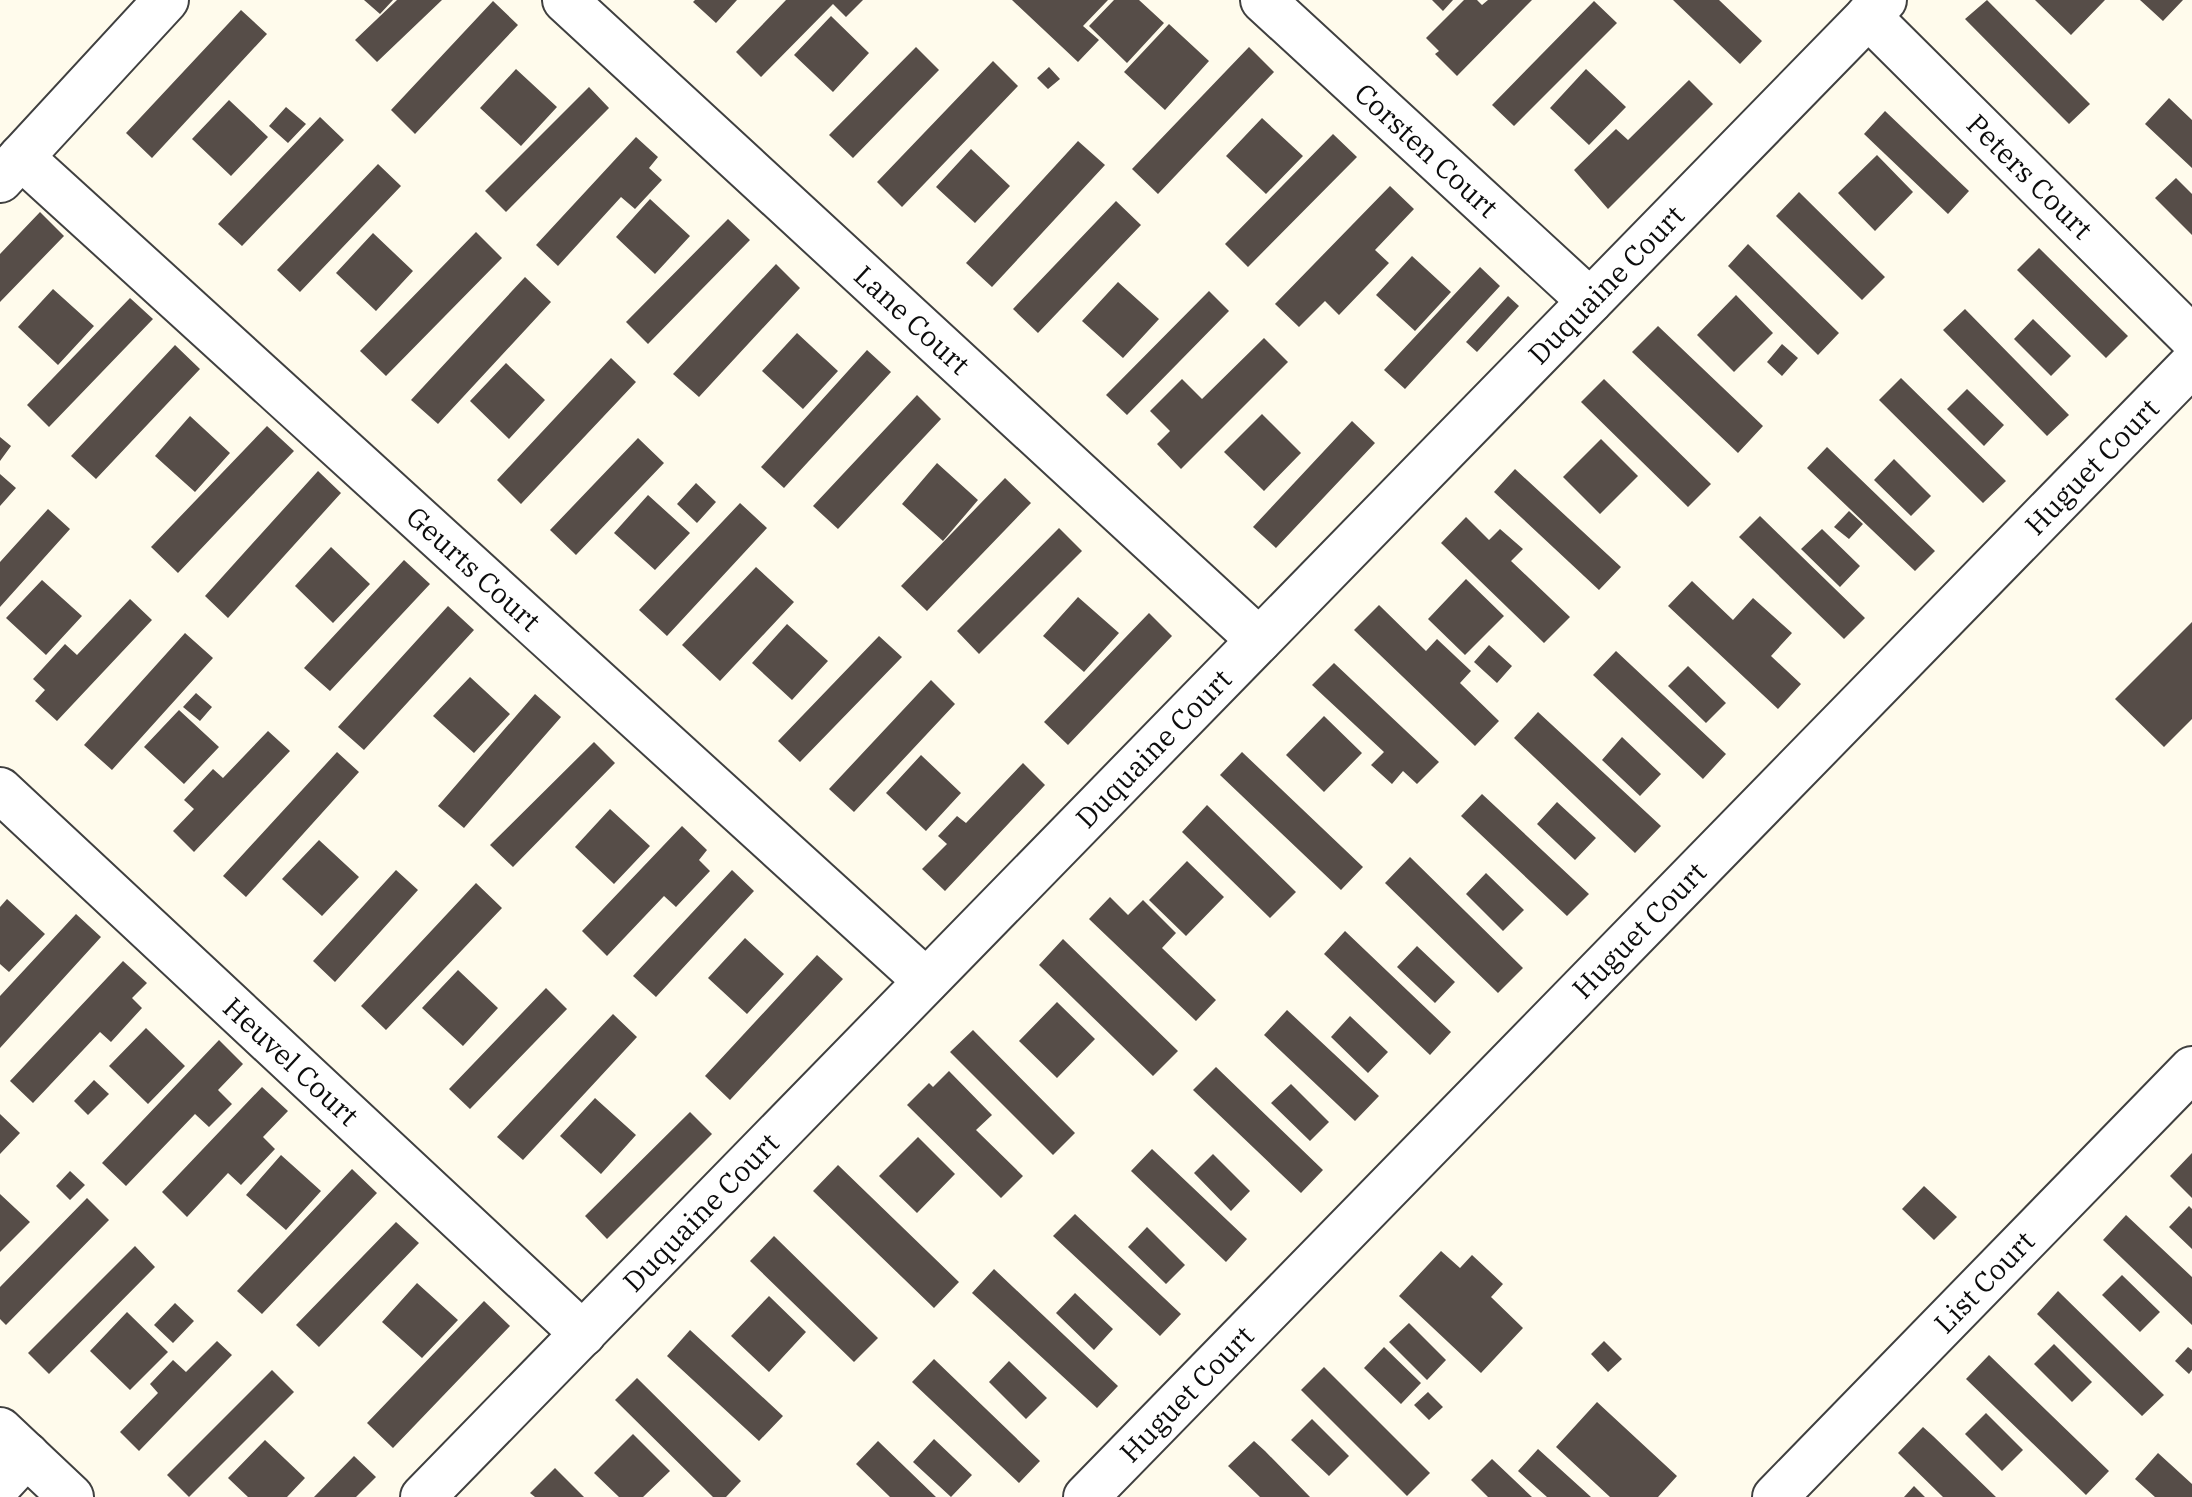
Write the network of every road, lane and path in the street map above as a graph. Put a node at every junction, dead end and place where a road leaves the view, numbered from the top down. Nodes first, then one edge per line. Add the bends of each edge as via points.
1 (166, 0) edge
2 (565, 0) edge
3 (1263, 0) edge
4 (1876, 8) edge
5 (11, 169) edge
6 (1590, 301) junction
7 (2192, 338) edge
8 (2192, 364) edge
9 (1259, 640) junction
10 (0, 790) edge
11 (926, 981) junction
12 (2192, 1069) edge
13 (583, 1334) junction
14 (9, 1456) edge
15 (71, 1497) edge
16 (423, 1497) edge
17 (1086, 1497) edge
18 (1775, 1497) edge

1 - 5 street
2 - 9 street, Lane Court
3 - 6 street, Corsten Court
4 - 6 street, Duquaine Court
4 - 7 street, Peters Court
5 - 11 street, Geurts Court
6 - 9 street, Duquaine Court
8 - 17 street, Huguet Court
9 - 11 street, Duquaine Court
10 - 13 street, Heuvel Court
11 - 13 street, Duquaine Court
12 - 18 street, List Court
13 - 16 street, Duquaine Court
14 - 15 street

